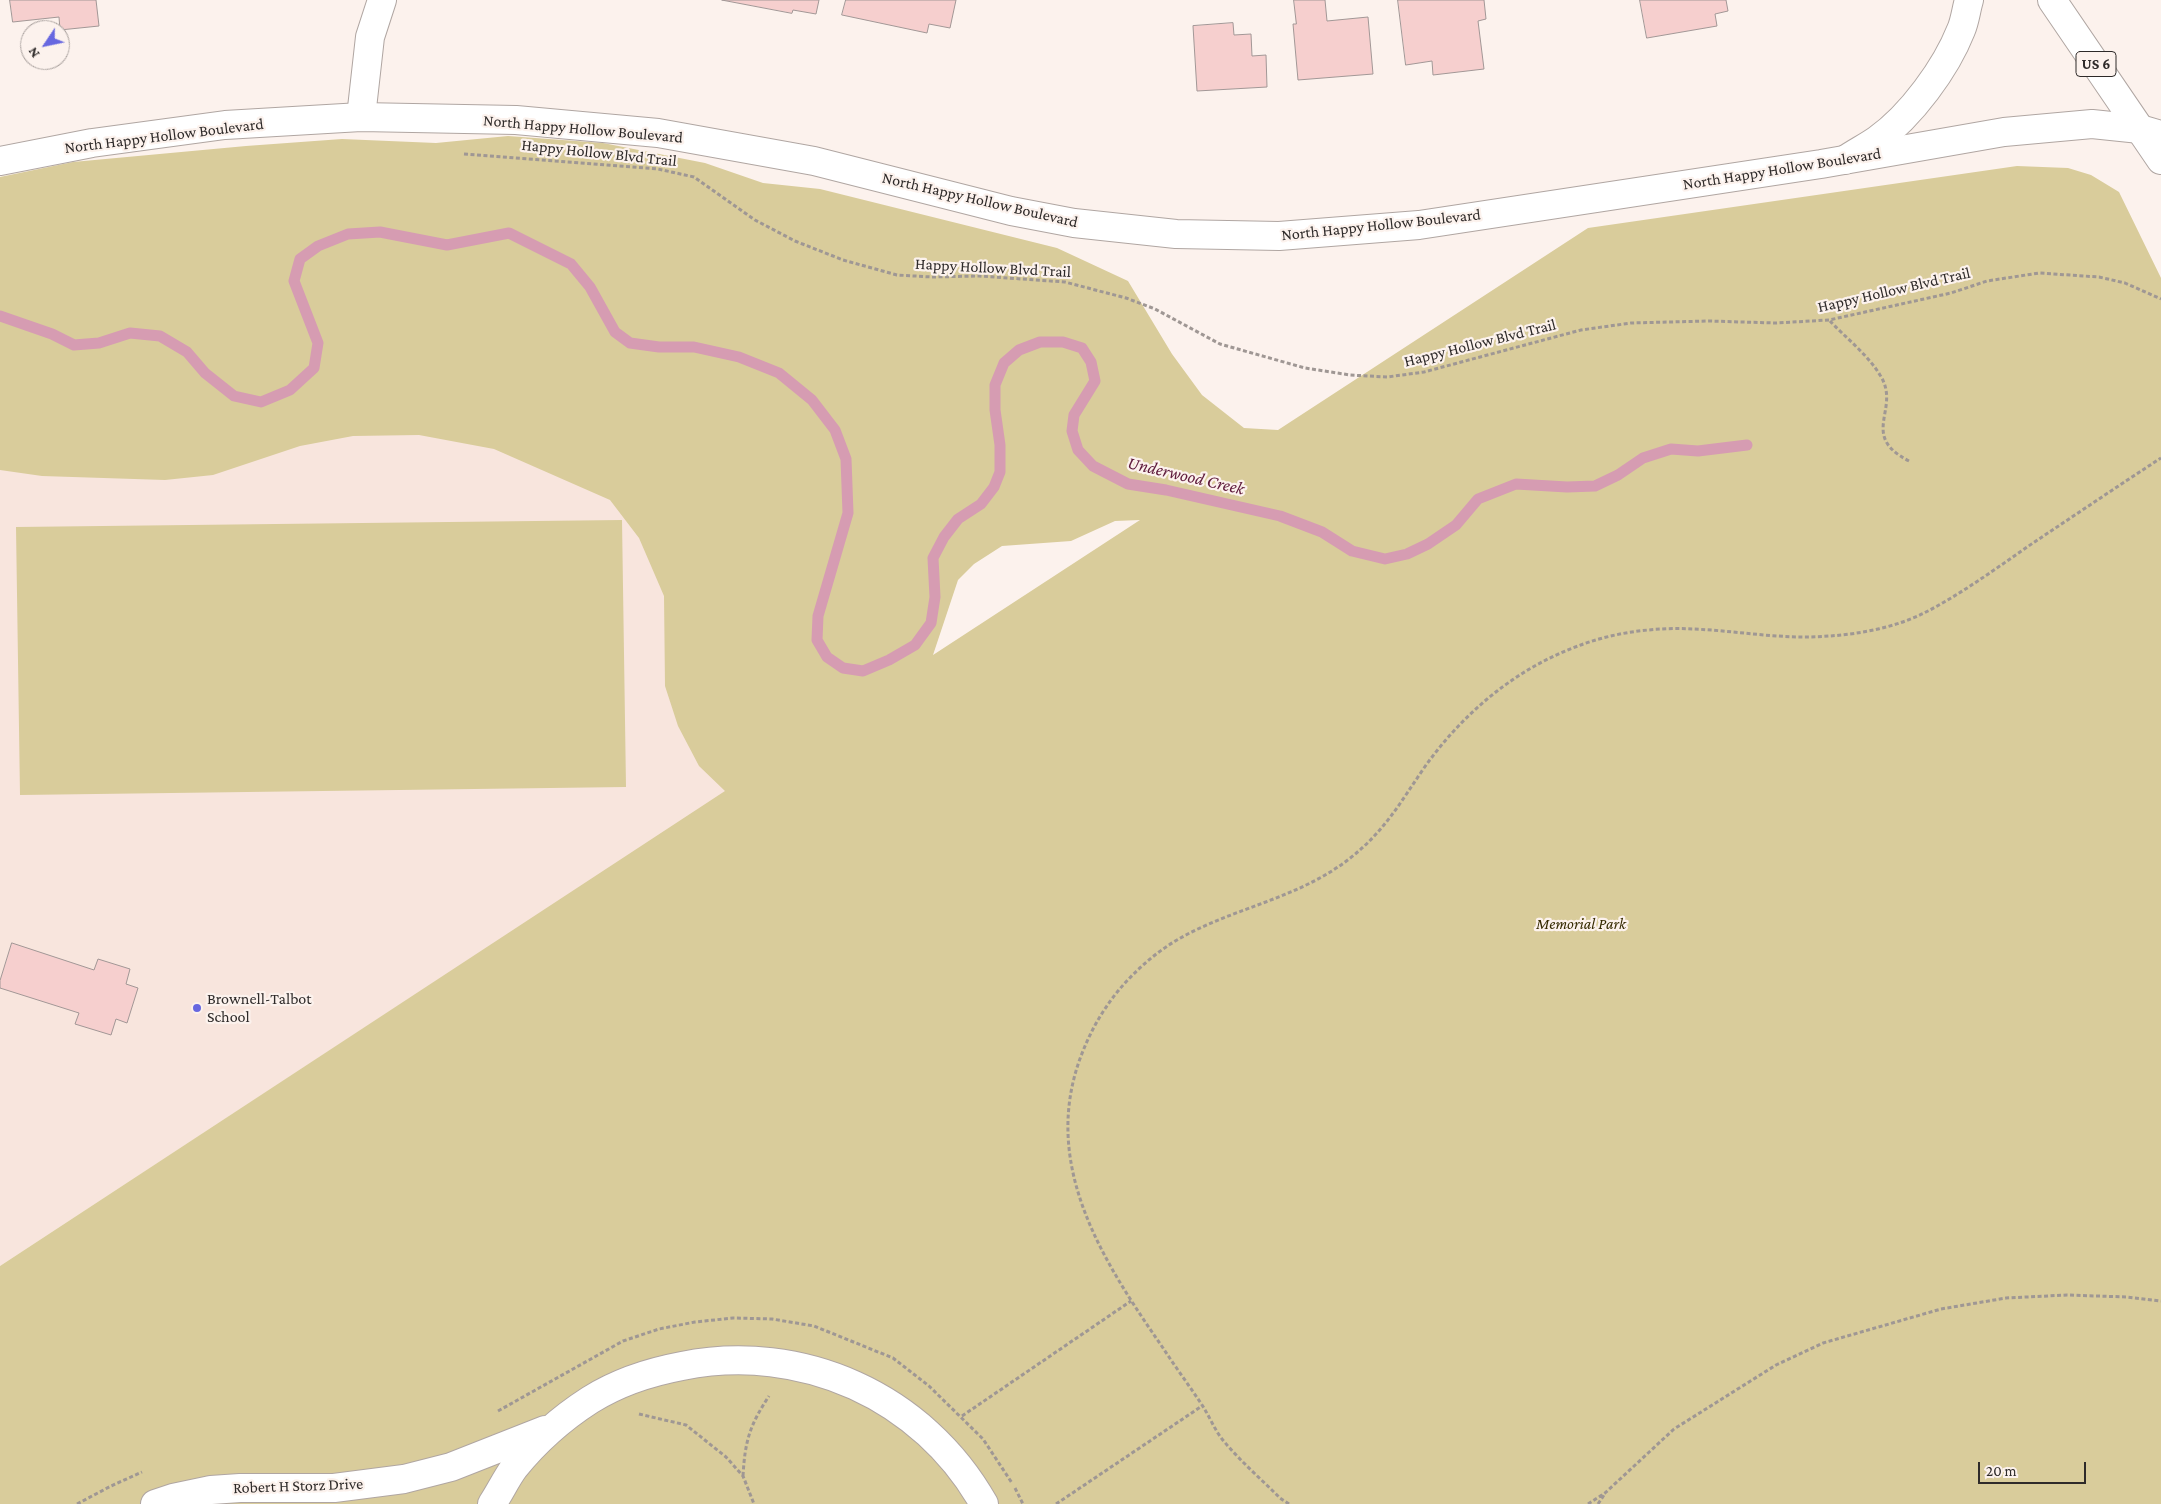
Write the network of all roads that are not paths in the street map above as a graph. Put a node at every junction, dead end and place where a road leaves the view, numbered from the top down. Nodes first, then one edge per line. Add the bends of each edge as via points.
1 (382, 0) edge
2 (1969, 0) edge
3 (2052, 0) edge
4 (361, 117) junction
5 (2150, 132) edge
6 (1844, 160) junction
7 (2161, 160) edge
8 (0, 161) edge
9 (554, 1427) junction
10 (155, 1504) edge
11 (492, 1504) edge
12 (984, 1504) edge

1 - 4 main road via 370,37
2 - 6 main road via 1961,29 1943,65 1923,93 1885,133
3 - 5 main road, US 6
4 - 6 main road, North Happy Hollow Boulevard via 516,120 658,133 814,161 1074,223 1176,234 1279,236 1419,225
4 - 8 main road, North Happy Hollow Boulevard via 225,125 92,143
5 - 6 main road, North Happy Hollow Boulevard via 2092,124 2004,132
5 - 7 main road, US 6
9 - 10 main road, Robert H Storz Drive via 451,1467 404,1479 334,1488 211,1490
9 - 11 main road, Robert H Storz Drive via 514,1469
9 - 12 main road, Robert H Storz Drive via 592,1399 661,1369 710,1360 754,1359 802,1366 850,1382 889,1403 928,1433 959,1466

